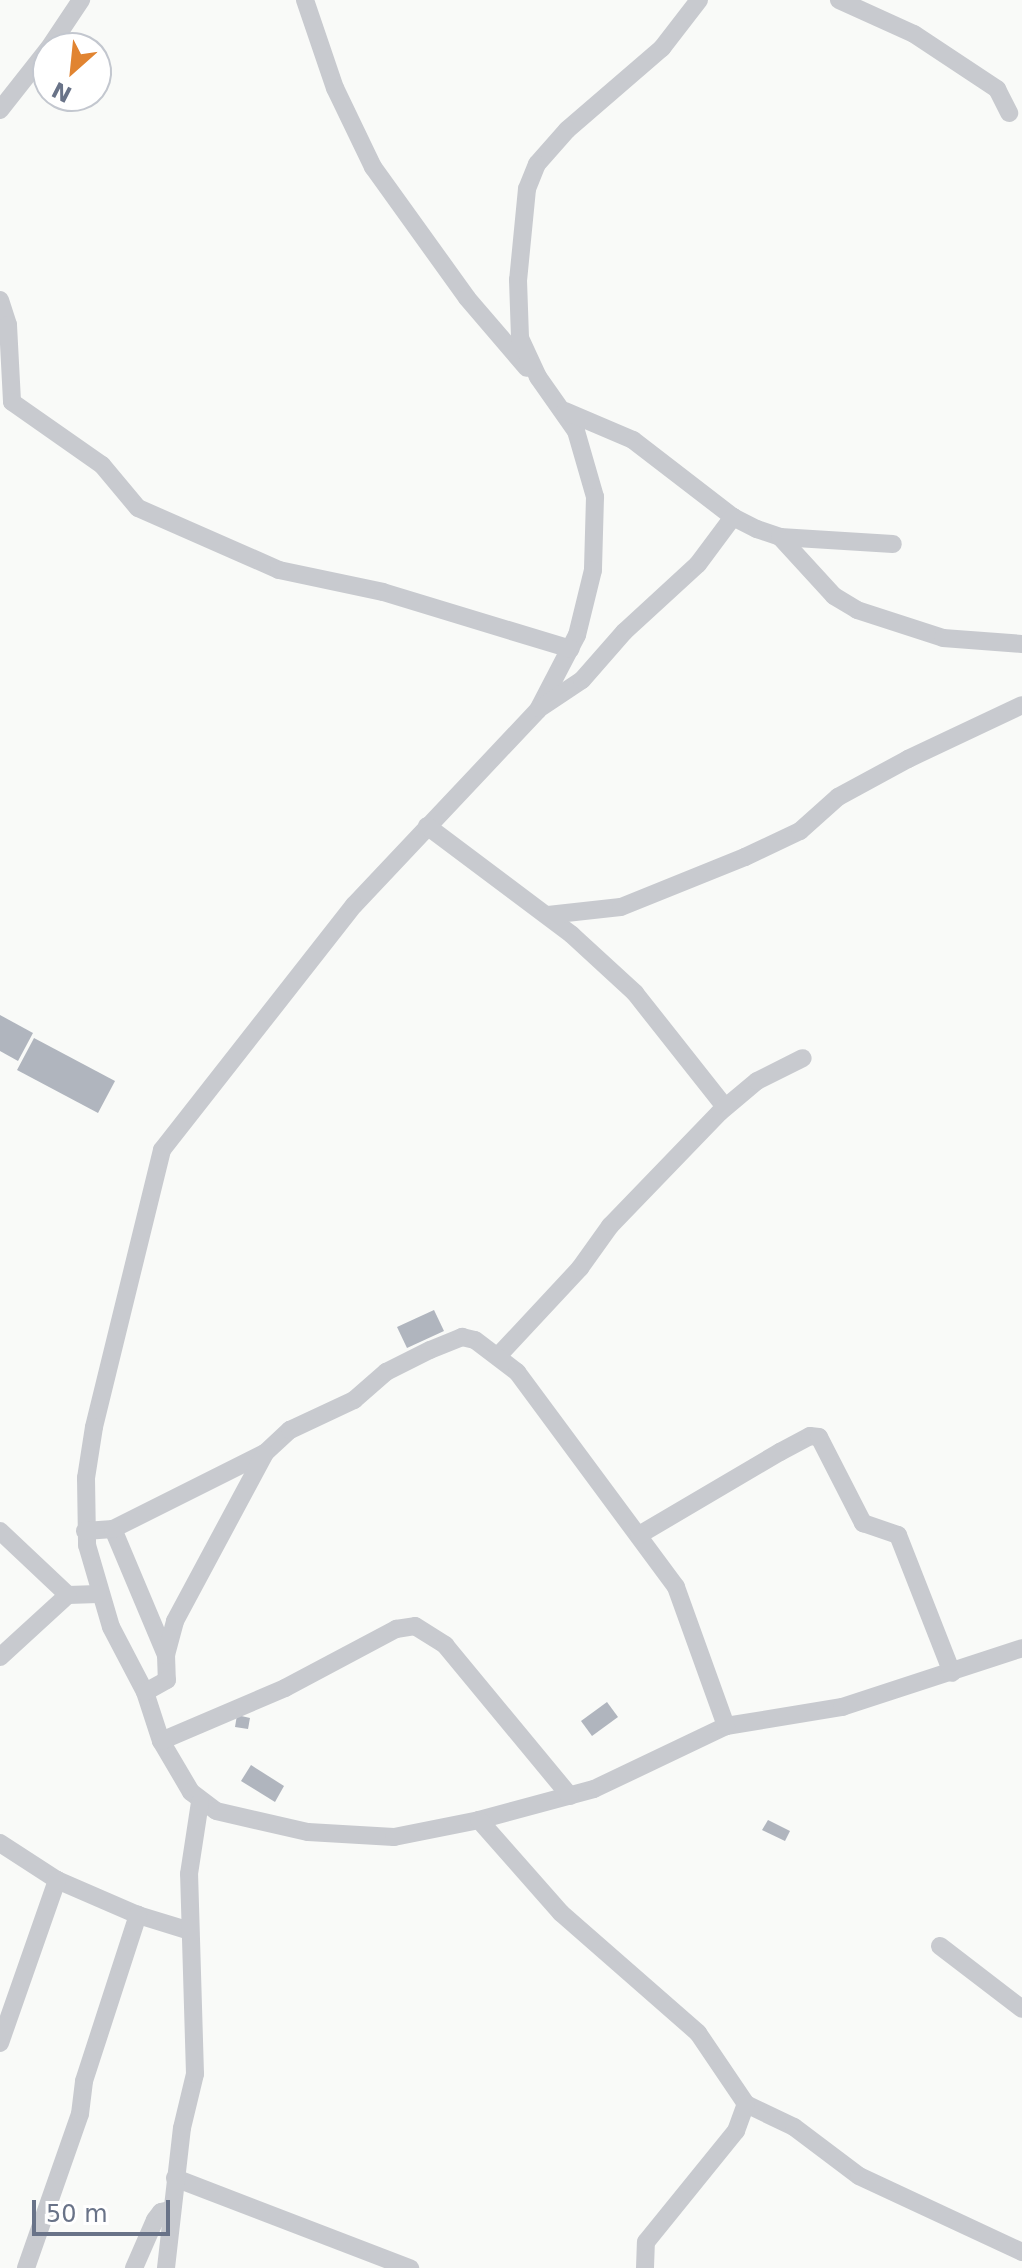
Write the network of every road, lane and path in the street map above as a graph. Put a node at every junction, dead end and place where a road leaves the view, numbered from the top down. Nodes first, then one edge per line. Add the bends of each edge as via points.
1 (81, 0) edge
2 (305, 0) edge
3 (699, 0) edge
4 (839, 0) edge
5 (59, 32) edge
6 (32, 69) edge
7 (0, 110) edge
8 (1009, 113) dead end
9 (0, 300) edge
10 (538, 377) junction
11 (565, 411) junction
12 (733, 517) junction
13 (780, 537) junction
14 (893, 544) dead end
15 (1022, 644) edge
16 (571, 649) junction
17 (1022, 705) edge
18 (538, 710) junction
19 (427, 826) junction
20 (548, 915) junction
21 (803, 1058) dead end
22 (725, 1107) junction
23 (499, 1355) junction
24 (265, 1453) junction
25 (113, 1529) junction
26 (0, 1531) edge
27 (85, 1531) junction
28 (639, 1535) junction
29 (98, 1594) junction
30 (68, 1595) junction
31 (1022, 1648) edge
32 (166, 1655) junction
33 (0, 1657) edge
34 (952, 1673) junction
35 (145, 1692) junction
36 (726, 1726) junction
37 (161, 1741) junction
38 (570, 1796) junction
39 (200, 1802) junction
40 (479, 1820) junction
41 (0, 1843) edge
42 (57, 1880) junction
43 (138, 1915) junction
44 (190, 1931) junction
45 (940, 1946) dead end
46 (1022, 2009) edge
47 (0, 2043) edge
48 (746, 2104) junction
49 (175, 2178) junction
50 (170, 2210) junction
51 (1022, 2252) edge
52 (26, 2268) edge
53 (134, 2268) edge
54 (166, 2268) edge
55 (410, 2268) edge
56 (645, 2268) edge

1 - 5 street
2 - 10 street via 335,88 373,167 467,298
3 - 10 street via 673,37 591,107 534,169 521,231 518,319 524,350
4 - 8 street via 914,34 997,89
6 - 7 street
9 - 16 street via 8,325 12,402 102,465 138,508 279,570 383,592
10 - 11 street
11 - 12 street via 633,440
11 - 16 street via 588,461 595,497 593,570
12 - 13 street
12 - 18 street via 698,564 624,632 566,696
13 - 14 street
13 - 15 street via 834,596 857,610 943,638
16 - 18 street
17 - 20 street via 838,797 800,831 745,857 621,907
18 - 19 street
19 - 20 street
19 - 27 street via 354,905 162,1150 94,1427
20 - 22 street via 635,993
21 - 22 street via 757,1081
22 - 23 street via 610,1226 580,1268
23 - 24 street via 475,1340 451,1340 386,1372 354,1400 290,1430
23 - 28 street
24 - 25 street
24 - 32 street via 175,1621
25 - 27 street
25 - 32 street
26 - 30 street
27 - 29 street
28 - 34 street via 768,1458 810,1436 819,1437 863,1523 898,1535
28 - 36 street via 676,1587
29 - 30 street
29 - 35 street
30 - 33 street
31 - 34 street
32 - 35 street via 167,1680
34 - 36 street via 842,1707
35 - 37 street
36 - 38 street via 620,1778
37 - 38 street via 285,1688 396,1629 415,1626 445,1645
37 - 39 street
38 - 40 street
39 - 40 street via 284,1828 378,1838
39 - 44 street via 189,1874
40 - 48 street via 561,1913 698,2033
41 - 42 street
42 - 43 street
42 - 47 street
43 - 44 street
43 - 52 street via 84,2081 76,2125
44 - 49 street via 195,2074
45 - 46 street
48 - 51 street via 794,2127 859,2176
48 - 56 street via 736,2131 646,2242
49 - 50 street
49 - 55 street
50 - 53 street via 155,2220
50 - 54 street

